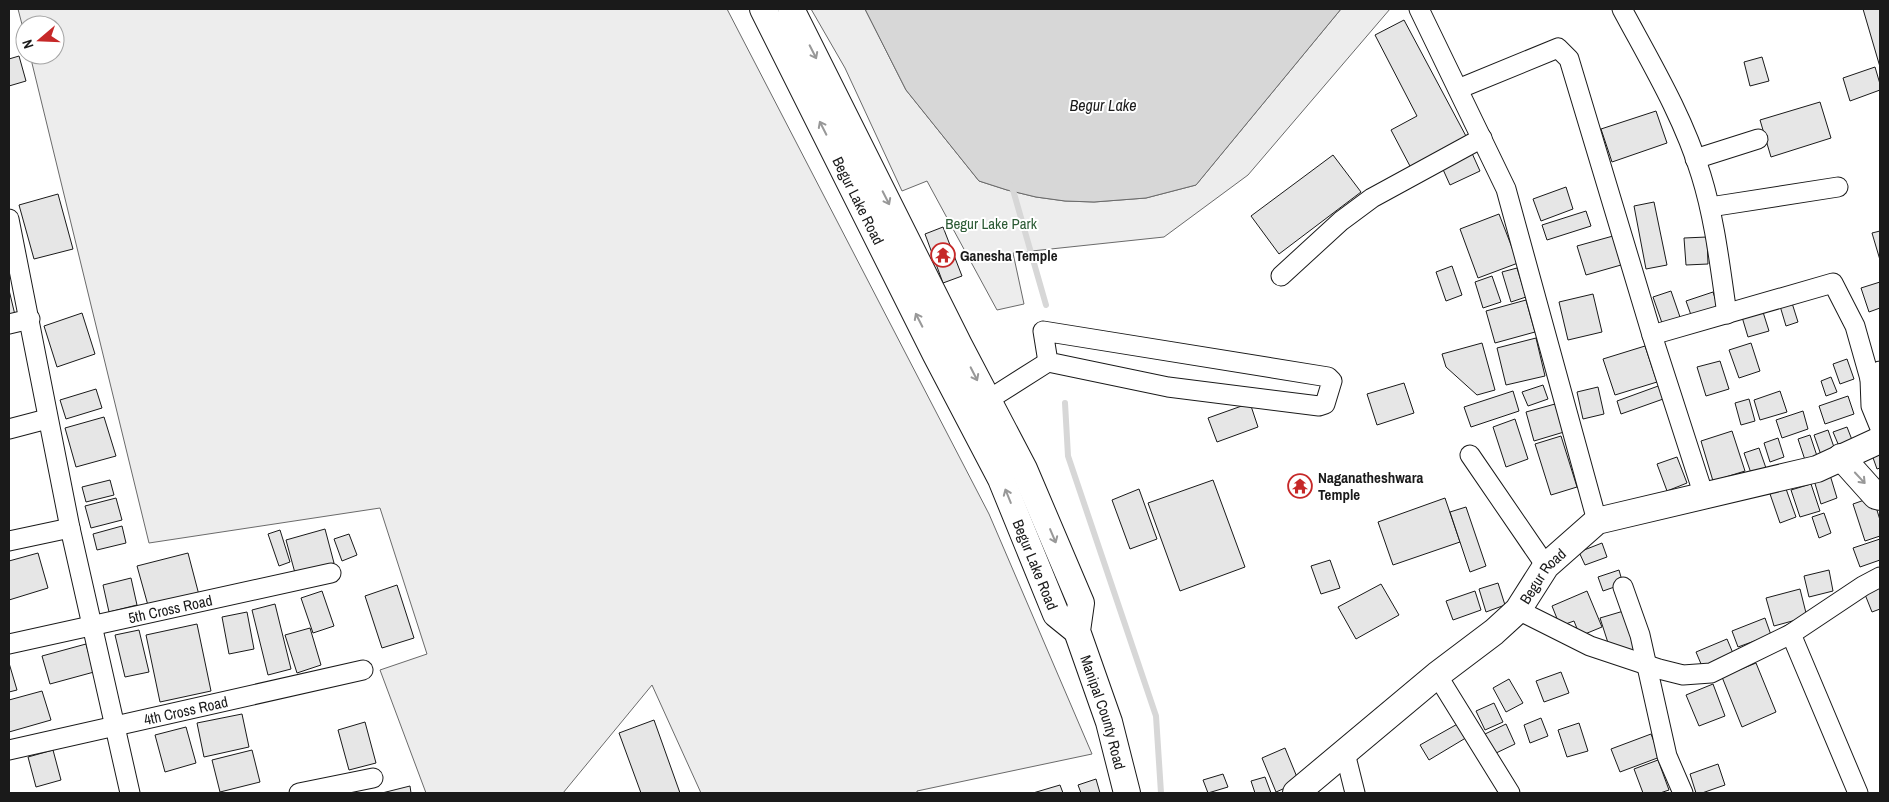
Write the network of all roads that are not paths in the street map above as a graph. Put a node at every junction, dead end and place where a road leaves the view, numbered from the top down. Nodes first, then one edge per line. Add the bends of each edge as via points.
1 (1419, 9) edge
2 (1622, 9) edge
3 (780, 13) edge
4 (1458, 89) junction
5 (1482, 138) junction
6 (1758, 139) dead end
7 (1696, 159) junction
8 (1838, 187) dead end
9 (1710, 207) junction
10 (9, 221) edge
11 (1281, 276) dead end
12 (1727, 314) junction
13 (30, 319) junction
14 (9, 324) edge
15 (1652, 335) junction
16 (948, 350) junction
17 (1048, 362) junction
18 (1875, 375) edge
19 (988, 400) junction
20 (48, 419) junction
21 (1880, 428) edge
22 (9, 429) edge
23 (1880, 440) edge
24 (1470, 455) dead end
25 (1841, 457) junction
26 (1704, 496) junction
27 (1880, 497) edge
28 (1597, 521) junction
29 (70, 528) junction
30 (9, 541) edge
31 (1546, 566) junction
32 (331, 573) dead end
33 (1880, 577) edge
34 (1623, 587) dead end
35 (1518, 610) junction
36 (92, 624) junction
37 (1077, 631) junction
38 (1792, 634) junction
39 (9, 644) edge
40 (1647, 665) junction
41 (362, 670) dead end
42 (1437, 675) junction
43 (113, 726) junction
44 (9, 750) edge
45 (1345, 752) junction
46 (373, 778) dead end
47 (130, 793) edge
48 (299, 793) edge
49 (1127, 793) edge
50 (1296, 793) edge
51 (1355, 793) edge
52 (1510, 793) edge
53 (1683, 793) edge
54 (1858, 793) edge

1 - 4 street
2 - 7 street via 1672,102
3 - 16 main road, Begur Lake Road
4 - 5 street
4 - 15 street via 1558,48 1569,60
5 - 11 street via 1357,208
5 - 28 street via 1514,213
6 - 7 street
7 - 9 street
8 - 9 street
9 - 12 street
10 - 13 street
12 - 15 street
12 - 18 street via 1833,283
13 - 14 street
13 - 20 street
15 - 26 street
16 -> 19 main road, Begur Lake Road
37 -> 16 main road, Begur Lake Road via 1056,614
17 - 17 street via 1043,332 1332,380 1325,404 1319,406 1168,386
17 - 19 street
18 - 21 street via 1871,406
19 -> 37 main road, Begur Lake Road via 1024,468 1081,603
20 - 22 street
20 - 29 street
23 - 25 main road, Begur Road
24 - 31 street
25 - 26 main road, Begur Road via 1817,469
25 -> 27 main road
26 - 28 main road, Begur Road
28 - 31 main road, Begur Road
29 - 30 street
29 - 36 street
31 - 35 main road, Begur Road
32 - 36 street, 5th Cross Road
33 - 38 street
34 - 40 street
35 - 40 street via 1590,646
35 - 42 main road, Begur Road
36 - 39 street, 5th Cross Road
36 - 43 street
37 - 49 main road, Manipal County Road via 1109,722
38 - 40 street via 1711,673 1683,675
38 - 54 street
40 - 53 street via 1667,756
41 - 43 street, 4th Cross Road
42 - 45 main road, Begur Road
42 - 52 street
43 - 44 street, 4th Cross Road
43 - 47 street
45 - 50 main road, Begur Road
45 - 51 street
46 - 48 street

